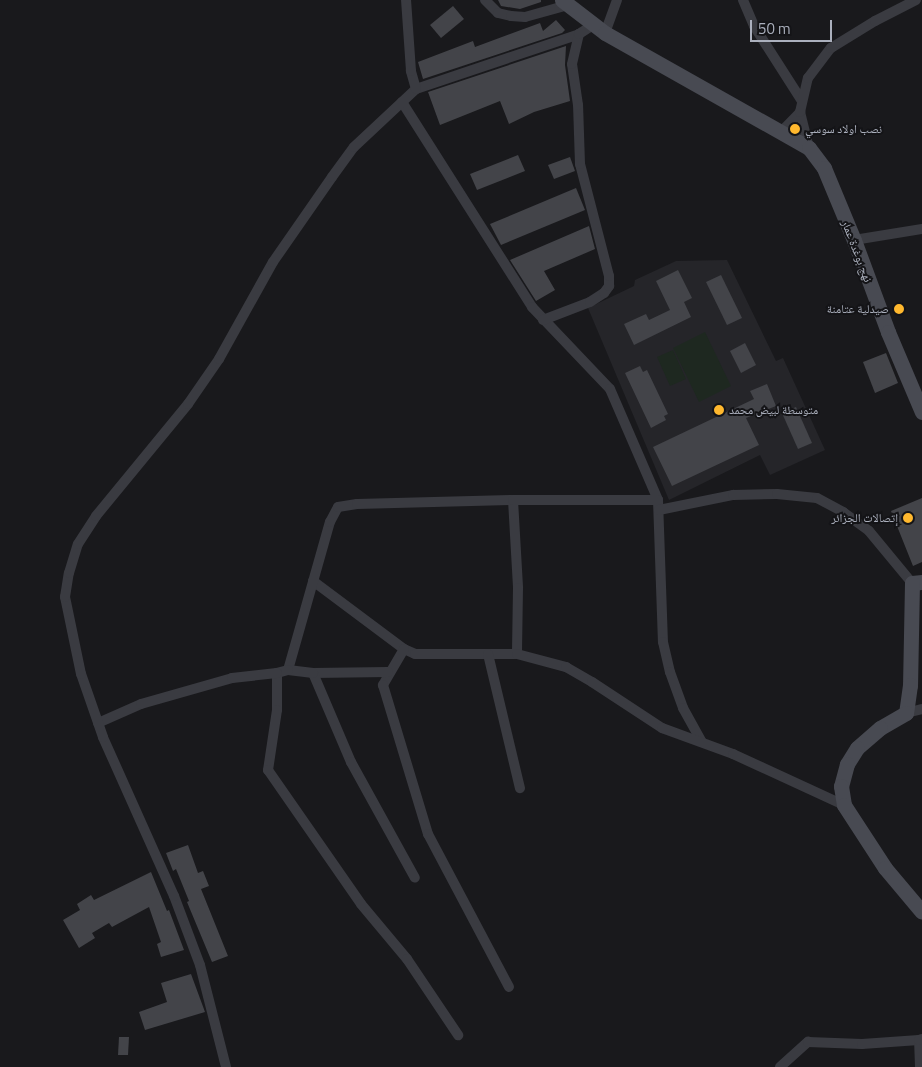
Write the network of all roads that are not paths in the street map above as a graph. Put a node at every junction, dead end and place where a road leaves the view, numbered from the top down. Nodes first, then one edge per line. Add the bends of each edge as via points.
1 (406, 0) edge
2 (485, 0) edge
3 (617, 0) edge
4 (743, 0) edge
5 (916, 0) edge
6 (565, 2) edge
7 (599, 29) junction
8 (579, 34) junction
9 (416, 89) junction
10 (402, 102) junction
11 (801, 106) junction
12 (781, 132) junction
13 (810, 148) junction
14 (922, 229) edge
15 (854, 240) junction
16 (543, 320) junction
17 (922, 412) edge
18 (513, 500) junction
19 (658, 505) junction
20 (313, 581) junction
21 (917, 582) edge
22 (404, 649) junction
23 (488, 654) junction
24 (517, 654) junction
25 (283, 672) junction
26 (388, 672) junction
27 (313, 674) junction
28 (922, 709) edge
29 (906, 713) junction
30 (98, 723) junction
31 (702, 742) junction
32 (520, 788) dead end
33 (844, 805) junction
34 (415, 878) dead end
35 (922, 912) edge
36 (510, 987) dead end
37 (458, 1035) dead end
38 (921, 1040) edge
39 (226, 1067) edge
40 (780, 1067) edge
41 (920, 1067) edge

1 - 9 street via 411,70
2 - 6 street via 498,13 525,17
3 - 7 street
4 - 11 street via 754,26
5 - 11 street via 831,48 808,78
6 - 7 main road
7 - 8 street
7 - 12 main road
8 - 9 street
8 - 16 street via 572,64 578,105 580,164 609,286 590,302
9 - 10 street
10 - 16 street
10 - 30 street via 354,147 332,177 272,262 219,359 164,435 96,516 78,544 65,597 81,674
11 - 12 street
11 - 13 street
12 - 13 main road
13 - 15 main road, نهج بوغدة عمار via 824,168
14 - 15 street
15 - 17 main road, نهج بوغدة عمار
16 - 19 street via 610,389
18 - 19 street
18 - 20 street via 338,507 330,522
18 - 24 street via 518,588
19 - 21 street via 733,495 777,494 817,498 869,531
19 - 31 street via 663,642 683,708
20 - 22 street
20 - 25 street
21 - 29 main road
22 - 23 street via 415,654
22 - 26 street
23 - 24 street
23 - 32 street
24 - 31 street via 566,667 662,728
25 - 27 street
25 - 30 street via 232,678 141,704
25 - 37 street via 268,770 361,904 418,974
26 - 27 street
26 - 36 street via 383,685 428,834
27 - 34 street via 351,762
28 - 29 street
29 - 33 main road via 880,728 858,748 847,764 841,786
30 - 39 street via 174,896 200,965
31 - 33 street
33 - 35 main road via 885,868
38 - 40 street via 862,1044 808,1042
38 - 41 street

